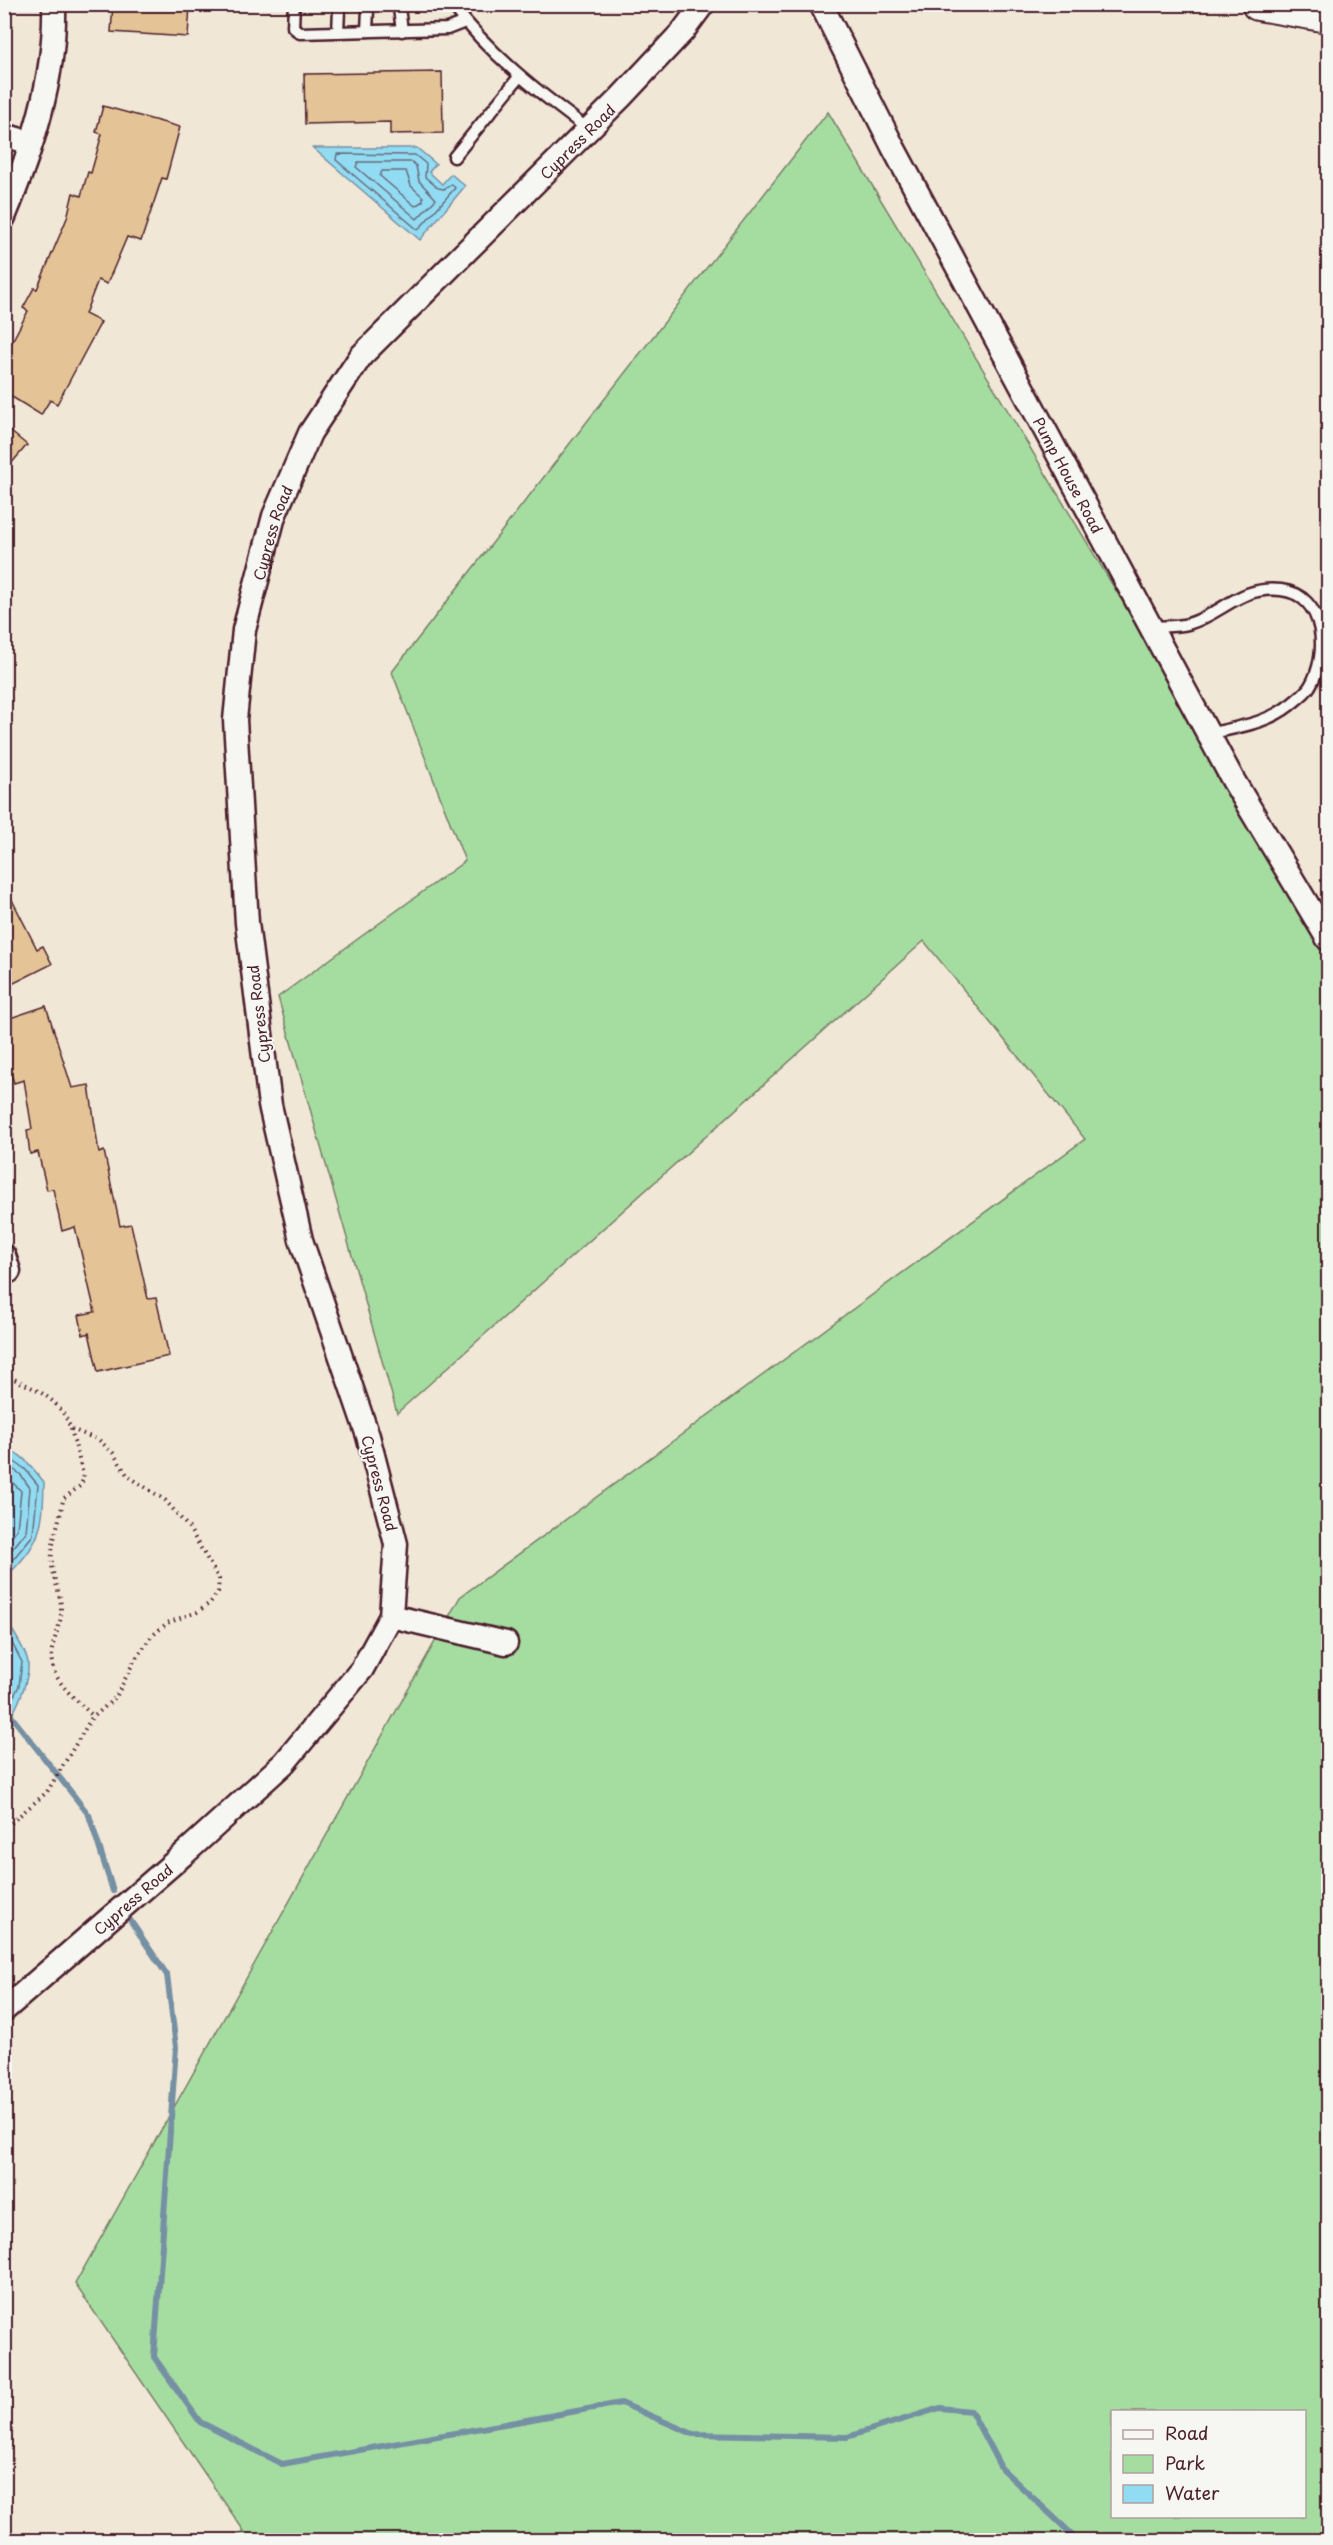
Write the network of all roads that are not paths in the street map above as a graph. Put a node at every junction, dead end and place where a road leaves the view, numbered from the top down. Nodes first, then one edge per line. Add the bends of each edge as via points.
1 (54, 4) edge
2 (294, 4) edge
3 (452, 4) edge
4 (703, 4) edge
5 (821, 4) edge
6 (1258, 4) edge
7 (368, 9) dead end
8 (399, 9) dead end
9 (339, 10) dead end
10 (1329, 16) edge
11 (465, 22) junction
12 (367, 31) junction
13 (402, 31) junction
14 (338, 32) junction
15 (519, 77) junction
16 (588, 129) junction
17 (4, 135) edge
18 (31, 142) junction
19 (454, 157) dead end
20 (4, 217) edge
21 (1151, 627) junction
22 (1209, 734) junction
23 (1329, 939) edge
24 (391, 1616) junction
25 (506, 1643) dead end
26 (4, 2010) edge

1 - 18 street via 48,88
2 - 14 lane via 294,27 300,33
3 - 11 lane
4 - 16 street, Cypress Road via 683,31
5 - 21 street, Pump House Road via 893,147
6 - 10 street
7 - 12 lane
8 - 13 lane
9 - 14 lane
11 - 13 lane via 447,29
11 - 15 lane
12 - 13 lane
12 - 14 lane
15 - 16 lane
15 - 19 lane
16 - 24 street, Cypress Road via 361,356 310,433 274,516 244,630 235,720 247,923 262,1053 301,1240 368,1436 396,1544
17 - 18 street
18 - 20 street
21 - 22 street, Pump House Road
21 - 22 lane via 1188,624 1245,593 1264,590 1298,594 1311,607 1323,644 1309,688 1267,720
22 - 23 street, Pump House Road
24 - 25 street
24 - 26 street, Cypress Road via 362,1669 284,1763

